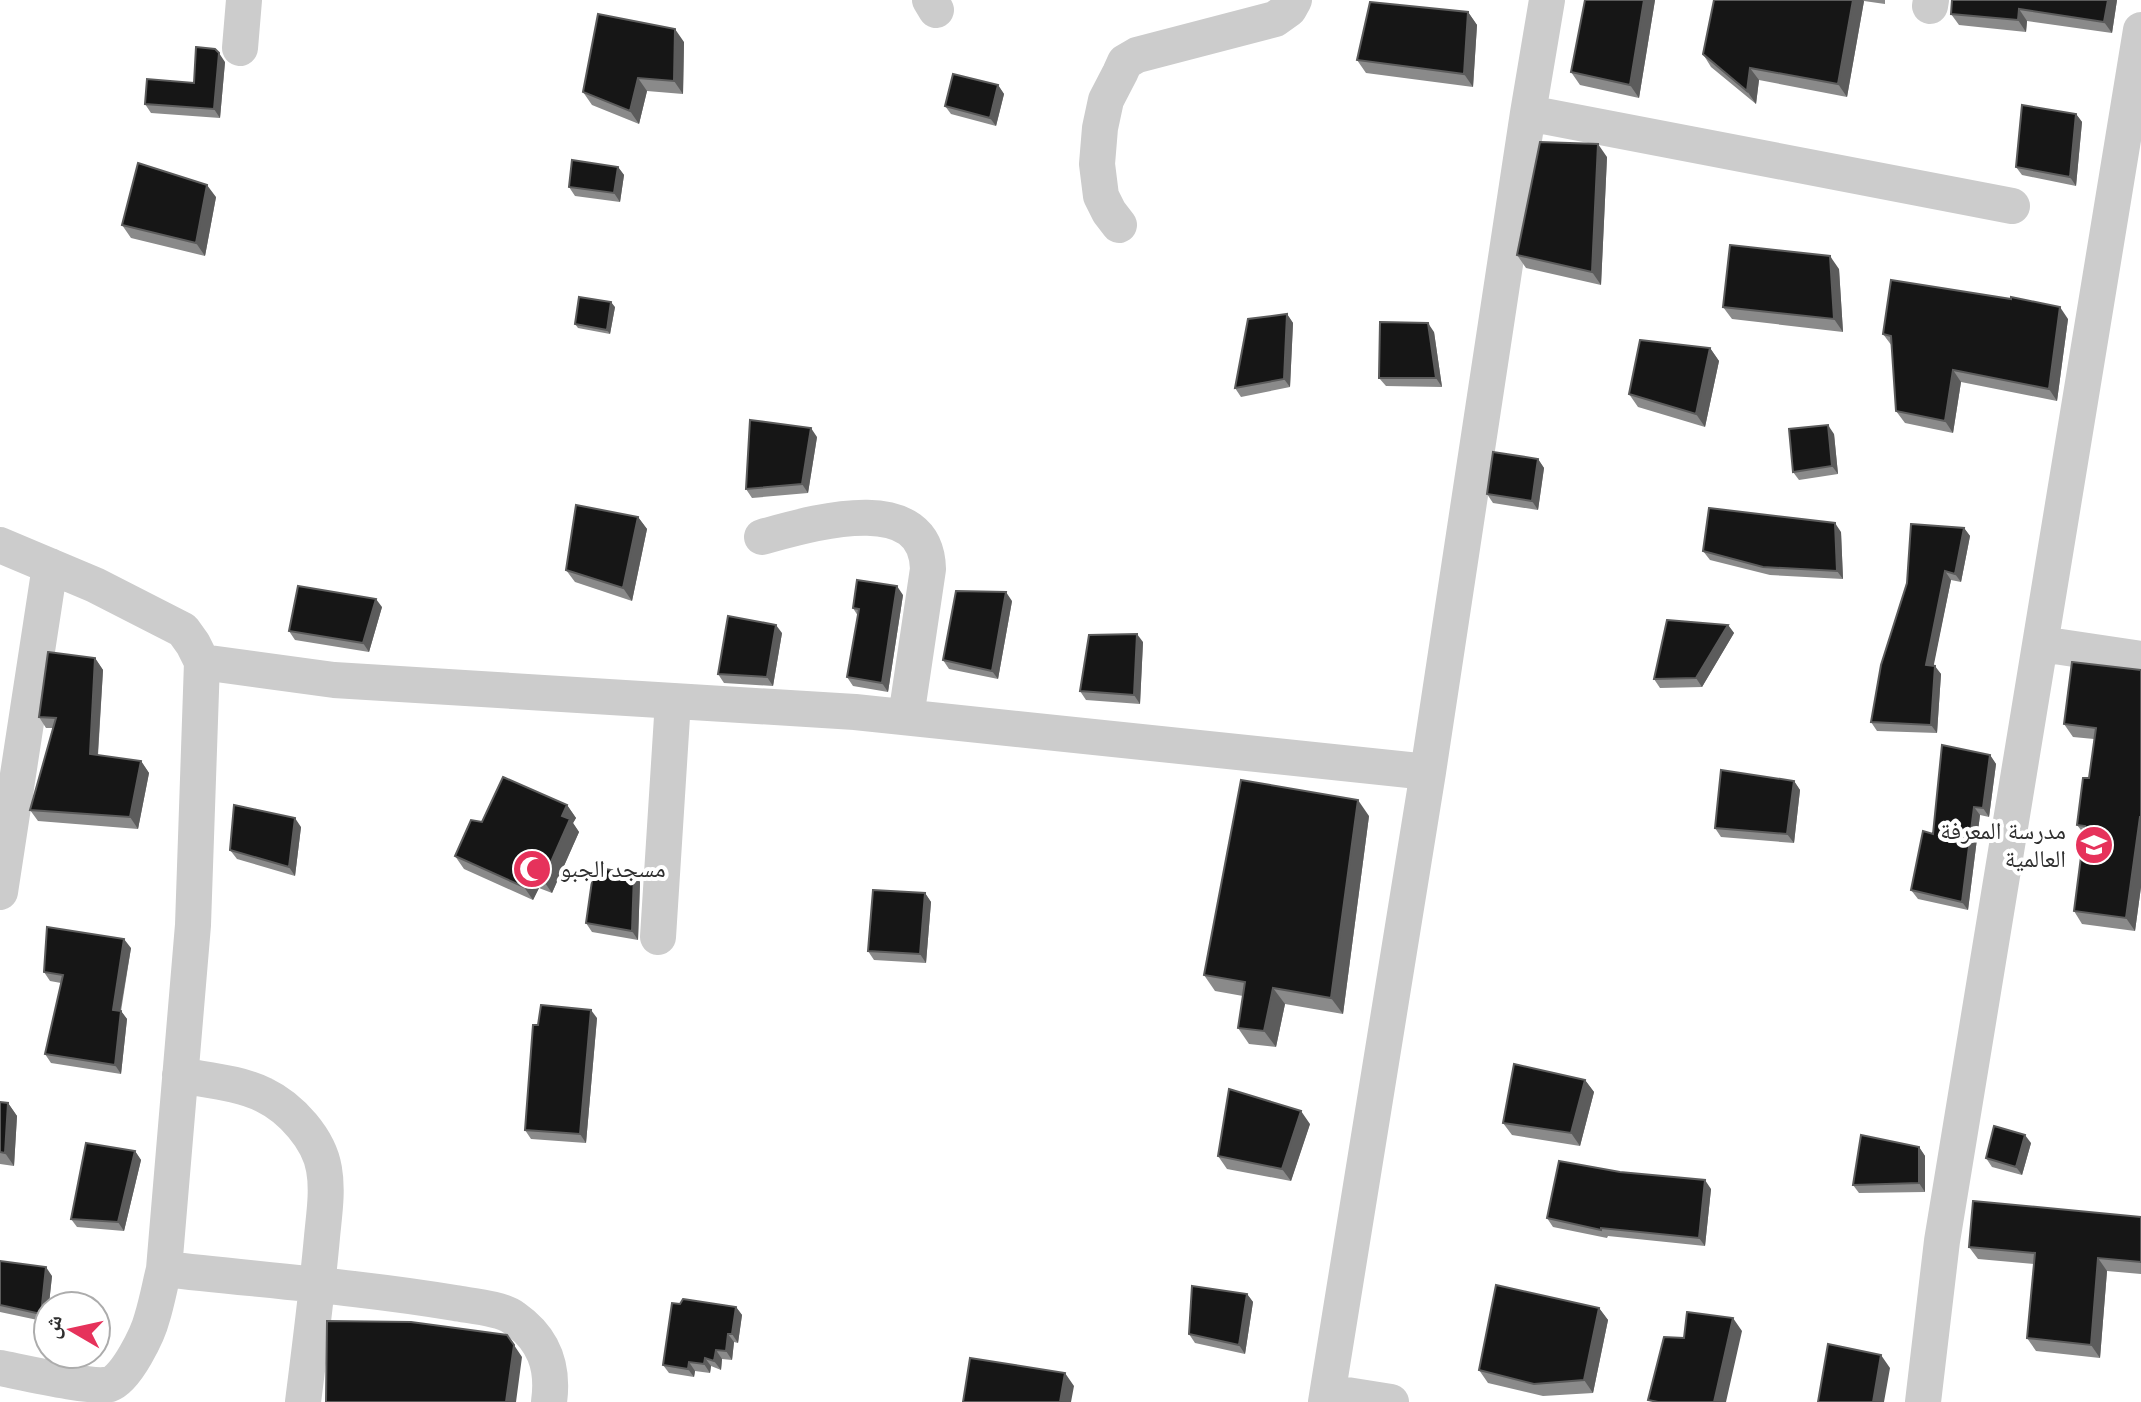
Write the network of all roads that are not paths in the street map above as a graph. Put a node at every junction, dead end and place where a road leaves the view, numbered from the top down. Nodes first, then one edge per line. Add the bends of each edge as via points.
1 (244, 0) edge
2 (1294, 0) edge
3 (1547, 0) edge
4 (2141, 30) edge
5 (240, 48) dead end
6 (1528, 113) junction
7 (2012, 206) dead end
8 (1119, 225) dead end
9 (762, 537) dead end
10 (0, 545) edge
11 (50, 566) junction
12 (2041, 644) junction
13 (2141, 659) edge
14 (202, 662) junction
15 (673, 701) junction
16 (906, 717) junction
17 (1428, 772) junction
18 (0, 892) edge
19 (658, 937) dead end
20 (180, 1075) junction
21 (164, 1269) junction
22 (318, 1286) junction
23 (0, 1368) edge
24 (106, 1394) edge
25 (1327, 1397) edge
26 (303, 1402) edge
27 (549, 1402) edge
28 (1391, 1402) edge
29 (1923, 1402) edge

1 - 5 street
2 - 8 street via 1275,19 1125,62 1106,100 1097,164 1101,196
3 - 6 street
4 - 12 street
6 - 7 street
6 - 17 street
9 - 16 street via 842,518 881,519 907,526 921,539 928,569
10 - 11 street
11 - 14 street via 183,630
11 - 18 street
12 - 13 street
12 - 29 street via 1942,1241
14 - 15 street via 334,680
14 - 20 street via 193,925
15 - 16 street
15 - 19 street
16 - 17 street
17 - 25 street
20 - 21 street
20 - 22 street via 265,1095 300,1123 324,1167
21 - 22 street
21 - 24 street via 152,1321
22 - 26 street
22 - 27 street via 419,1297 512,1315 540,1341 550,1372
23 - 24 street
25 - 28 street

